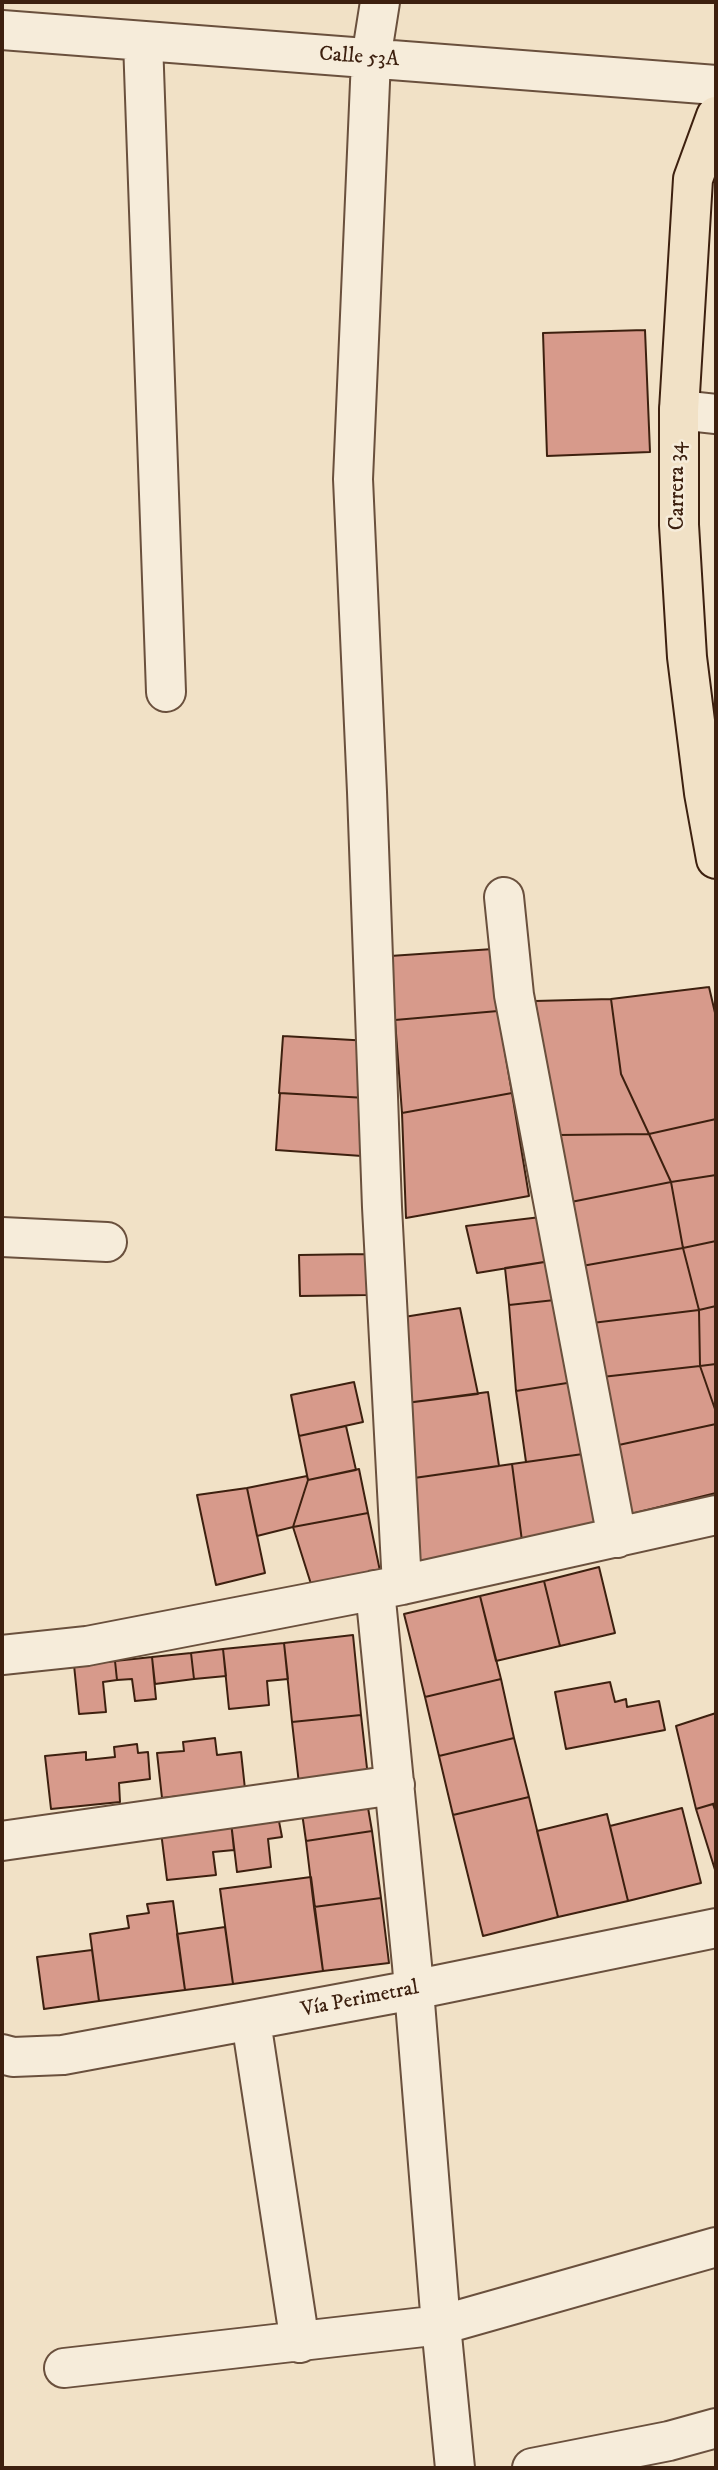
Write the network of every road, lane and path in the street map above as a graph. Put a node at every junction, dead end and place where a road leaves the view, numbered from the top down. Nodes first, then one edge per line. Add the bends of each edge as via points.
1 (380, 2) edge
2 (2, 30) edge
3 (143, 41) junction
4 (371, 59) junction
5 (716, 85) edge
6 (716, 116) edge
7 (679, 410) junction
8 (716, 414) edge
9 (166, 692) dead end
10 (716, 859) edge
11 (504, 897) dead end
12 (2, 1237) edge
13 (107, 1242) dead end
14 (716, 1515) edge
15 (617, 1538) junction
16 (389, 1587) junction
17 (2, 1655) edge
18 (395, 1785) junction
19 (2, 1841) edge
20 (716, 1928) edge
21 (413, 1990) junction
22 (251, 2021) junction
23 (2, 2054) edge
24 (716, 2248) edge
25 (441, 2325) junction
26 (300, 2343) junction
27 (64, 2368) dead end
28 (716, 2428) edge
29 (677, 2455) edge
30 (455, 2468) edge
31 (531, 2468) edge

1 - 4 street
2 - 3 street, Calle 53A
3 - 4 street, Calle 53A
3 - 9 street
4 - 5 street, Calle 53A
4 - 16 street via 353,480 382,1207
6 - 7 main road, Carrera 34 via 693,179
7 - 8 street
7 - 10 main road, Carrera 34 via 679,526 687,657
11 - 15 street via 514,995
12 - 13 street
14 - 15 street
15 - 16 street
16 - 17 street via 87,1646
16 - 18 street
18 - 19 street
18 - 21 street
20 - 21 street, Vía Perimetral
21 - 22 street, Vía Perimetral
21 - 25 street
22 - 23 street, Vía Perimetral via 63,2055
22 - 26 street
24 - 25 street
25 - 26 street
25 - 30 street
26 - 27 street
28 - 29 street
29 - 31 street

